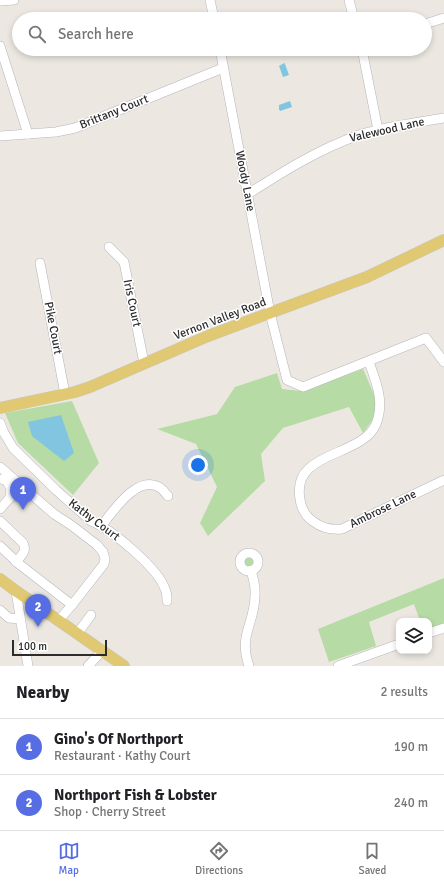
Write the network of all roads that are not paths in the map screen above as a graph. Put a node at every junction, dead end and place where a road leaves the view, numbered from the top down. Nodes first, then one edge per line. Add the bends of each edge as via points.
1 (14, 0) edge
2 (210, 0) edge
3 (349, 0) edge
4 (0, 1) edge
5 (213, 12) edge
6 (352, 12) edge
7 (444, 18) edge
8 (432, 22) edge
9 (0, 46) edge
10 (221, 56) edge
11 (363, 56) edge
12 (223, 68) junction
13 (444, 118) edge
14 (378, 130) junction
15 (28, 134) junction
16 (0, 136) edge
17 (248, 194) junction
18 (444, 240) edge
19 (109, 247) dead end
20 (40, 263) dead end
21 (270, 313) junction
22 (369, 362) junction
23 (444, 362) edge
24 (144, 363) junction
25 (65, 394) junction
26 (0, 408) edge
27 (0, 423) edge
28 (0, 467) edge
29 (0, 479) edge
30 (444, 480) edge
31 (20, 486) junction
32 (168, 496) dead end
33 (10, 498) junction
34 (0, 509) edge
35 (0, 521) edge
36 (102, 525) junction
37 (0, 546) edge
38 (16, 562) junction
39 (251, 570) dead end
40 (0, 578) edge
41 (16, 591) junction
42 (168, 601) dead end
43 (72, 604) junction
44 (0, 610) edge
45 (91, 615) dead end
46 (20, 619) junction
47 (58, 621) junction
48 (444, 628) edge
49 (432, 632) edge
50 (77, 634) junction
51 (396, 645) edge
52 (102, 651) junction
53 (28, 666) edge
54 (88, 666) edge
55 (124, 666) edge
56 (249, 666) edge
57 (338, 666) edge

1 - 4 street
2 - 5 street
3 - 6 street
7 - 8 street
9 - 15 street
10 - 12 street, Woody Lane
11 - 14 street
12 - 15 street, Brittany Court via 75,128
12 - 17 street, Woody Lane
13 - 14 street, Valewood Lane
14 - 17 street, Valewood Lane via 325,148
15 - 16 street, Brittany Court
17 - 21 street, Woody Lane
18 - 21 main road, Vernon Valley Road via 367,277
19 - 24 street, Iris Court via 124,262
20 - 25 street, Pike Court
21 - 22 street via 287,380 303,387
21 - 24 main road, Vernon Valley Road
22 - 23 street via 426,338
22 - 30 street, Ambrose Lane via 381,405 376,425 357,443 316,462 305,472 300,482 299,494 305,514 323,527 342,529
24 - 25 main road, Vernon Valley Road via 90,387
25 - 26 main road, Vernon Valley Road
27 - 36 street, Kathy Court via 12,448 91,520
28 - 31 street
29 - 33 street via 6,480 11,488
31 - 33 street
31 - 43 street via 54,514 86,535 103,552 104,564
32 - 36 street via 160,487 149,484 139,487 122,499
33 - 34 street
35 - 38 street via 25,547 25,551
36 - 42 street, Kathy Court via 136,552 154,571 165,589
37 - 38 street
38 - 43 street
39 - 56 street via 256,594 245,639
40 - 41 main road
41 - 46 street
41 - 47 main road
43 - 47 street
44 - 46 street via 9,618
45 - 50 street
46 - 53 street
47 - 50 main road
48 - 49 street
50 - 52 main road
51 - 57 street
52 - 54 street
52 - 55 main road

